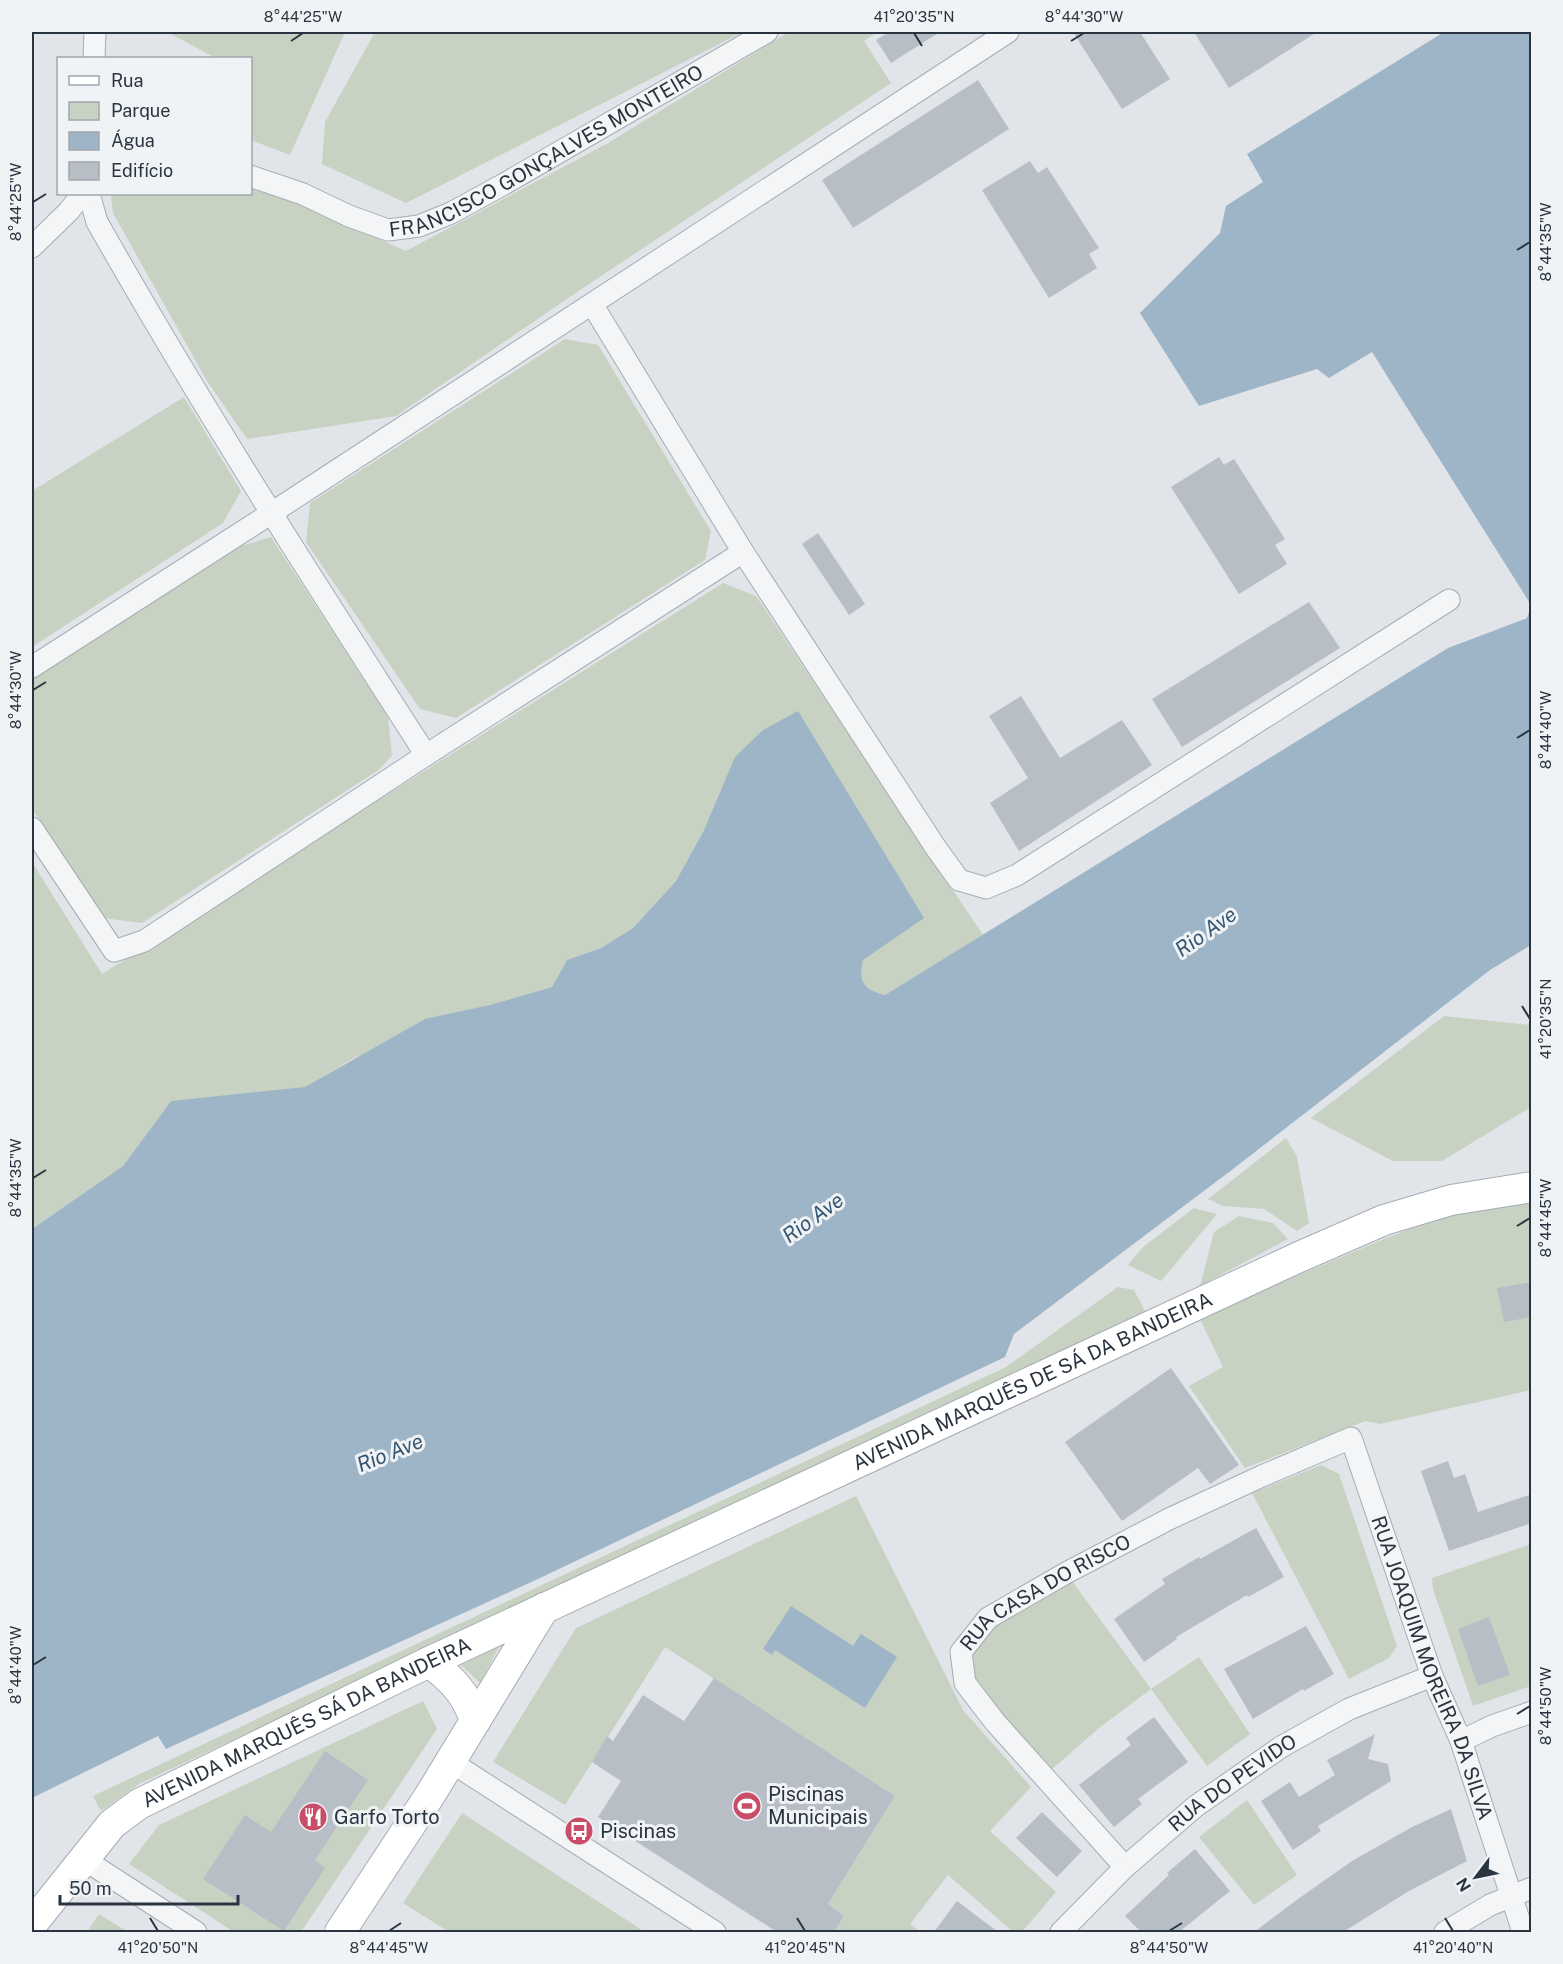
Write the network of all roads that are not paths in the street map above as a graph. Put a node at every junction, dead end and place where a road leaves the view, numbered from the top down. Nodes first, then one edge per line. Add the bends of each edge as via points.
1 (95, 32) edge
2 (767, 32) edge
3 (1008, 32) edge
4 (94, 57) edge
5 (252, 177) edge
6 (81, 195) edge
7 (88, 195) edge
8 (32, 247) edge
9 (592, 304) junction
10 (270, 514) junction
11 (743, 552) junction
12 (1449, 600) dead end
13 (32, 667) edge
14 (426, 755) junction
15 (32, 828) edge
16 (1532, 1187) edge
17 (1351, 1438) joint
18 (544, 1608) junction
19 (429, 1662) junction
20 (1432, 1676) junction
21 (1532, 1712) edge
22 (475, 1721) junction
23 (1461, 1741) junction
24 (451, 1762) junction
25 (85, 1860) junction
26 (1125, 1867) junction
27 (1532, 1888) edge
28 (1511, 1897) junction
29 (32, 1924) edge
30 (196, 1932) edge
31 (340, 1932) edge
32 (716, 1932) edge
33 (1061, 1932) edge
34 (1445, 1932) edge
35 (1522, 1932) edge

1 - 4 street
2 - 5 street, FRANCISCO GONÇALVES MONTEIRO via 504,184 419,226 388,230
3 - 9 street
6 - 8 street
7 - 10 street via 97,222
9 - 10 street
9 - 11 street
10 - 13 street
10 - 14 street
11 - 12 street via 959,880 986,888 1017,875
11 - 14 street
14 - 15 street via 144,941 114,951
16 - 18 main road, AVENIDA MARQUÊS DE SÁ DA BANDEIRA via 1451,1200 1384,1220
17 - 20 street, RUA JOAQUIM MOREIRA DA SILVA
17 - 26 street, RUA CASA DO RISCO via 1169,1519 1066,1573 988,1618 961,1652 965,1683 977,1699
18 - 19 main road, AVENIDA MARQUÊS SÁ DA BANDEIRA
18 - 22 main road
19 - 22 main road via 459,1688
19 - 25 main road, AVENIDA MARQUÊS SÁ DA BANDEIRA via 140,1803 112,1824
20 - 23 street, RUA JOAQUIM MOREIRA DA SILVA
20 - 26 street, RUA DO PEVIDO via 1349,1708 1281,1747 1196,1806
21 - 23 street
22 - 24 main road
23 - 28 street, RUA JOAQUIM MOREIRA DA SILVA
24 - 31 main road
24 - 32 street
25 - 29 main road, AVENIDA MARQUÊS SÁ DA BANDEIRA
25 - 30 street
26 - 33 street, RUA DO PEVIDO
27 - 28 street
28 - 34 street
28 - 35 street, RUA JOAQUIM MOREIRA DA SILVA

